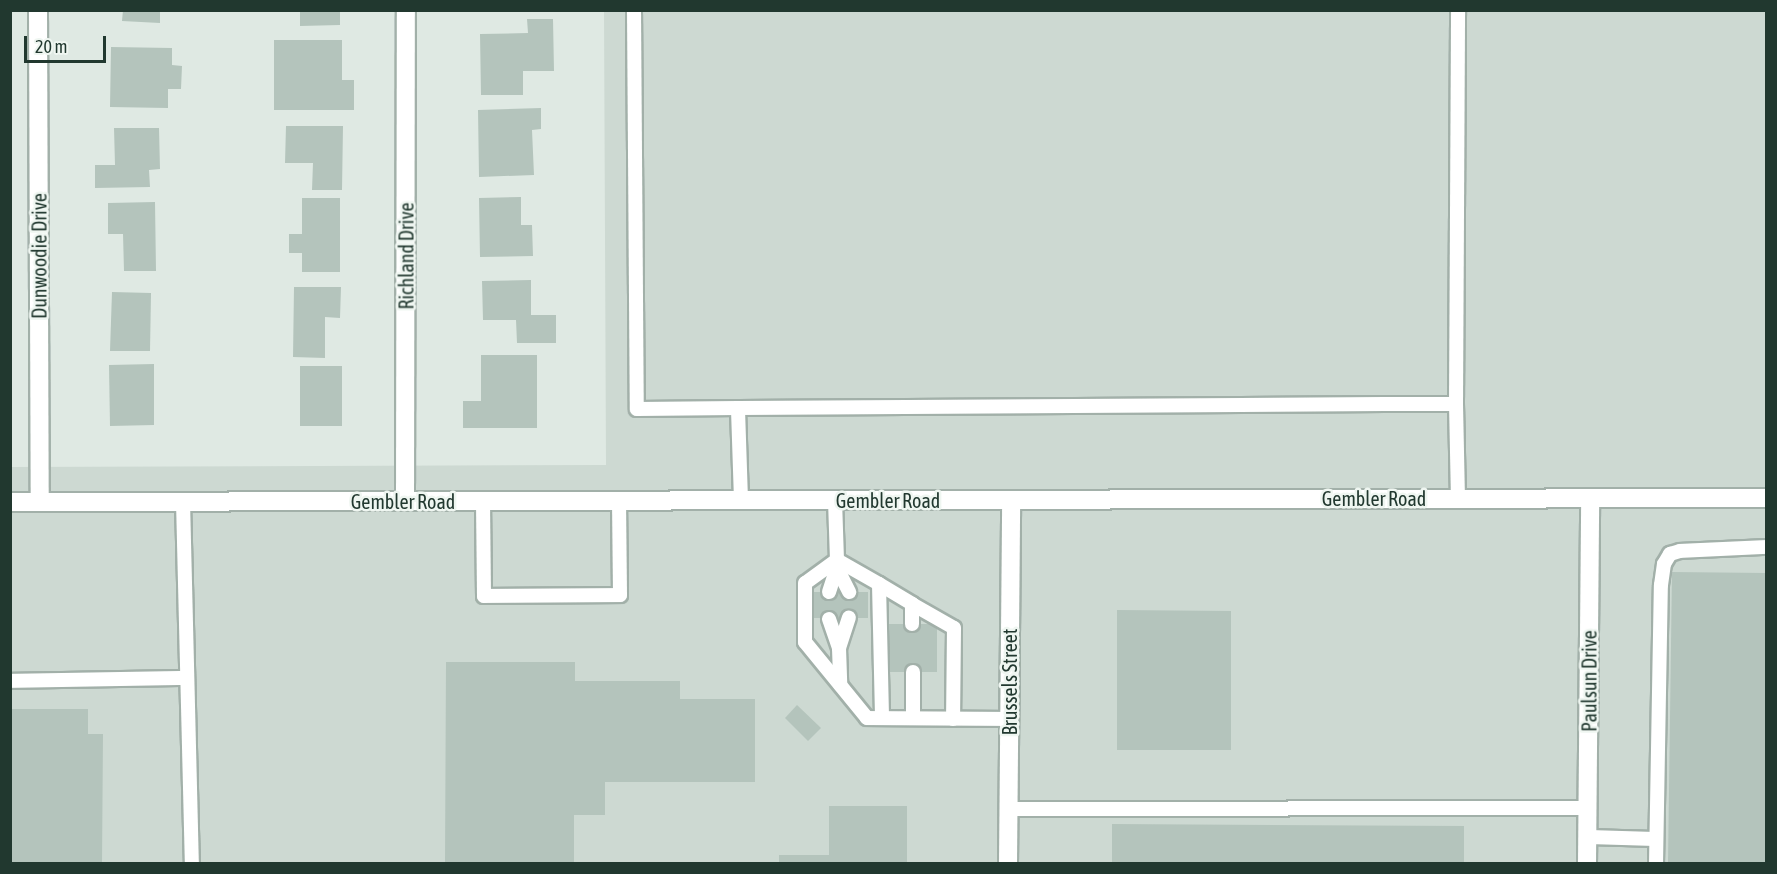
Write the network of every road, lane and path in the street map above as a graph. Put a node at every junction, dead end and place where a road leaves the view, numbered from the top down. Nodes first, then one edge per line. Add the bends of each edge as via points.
1 (38, 10) edge
2 (406, 10) edge
3 (634, 10) edge
4 (1458, 10) edge
5 (1456, 404) junction
6 (738, 408) junction
7 (1458, 498) junction
8 (1590, 498) junction
9 (1767, 498) edge
10 (619, 500) junction
11 (741, 500) junction
12 (835, 500) junction
13 (1011, 500) junction
14 (183, 501) junction
15 (405, 501) junction
16 (483, 501) junction
17 (10, 502) edge
18 (40, 502) junction
19 (1767, 548) edge
20 (837, 564) junction
21 (879, 584) junction
22 (829, 592) dead end
23 (849, 592) dead end
24 (912, 604) junction
25 (849, 618) dead end
26 (829, 619) dead end
27 (912, 624) dead end
28 (839, 648) junction
29 (913, 672) dead end
30 (187, 678) junction
31 (10, 681) edge
32 (840, 685) junction
33 (882, 718) junction
34 (913, 718) junction
35 (953, 719) junction
36 (1009, 719) junction
37 (1008, 808) junction
38 (1588, 808) junction
39 (1588, 837) junction
40 (1656, 839) junction
41 (192, 864) edge
42 (1008, 864) edge
43 (1587, 864) edge
44 (1656, 864) edge

1 - 18 main road, Dunwoodie Drive
2 - 15 main road, Richland Drive
3 - 6 lane via 637,409
4 - 5 lane
5 - 6 lane
5 - 7 lane
6 - 11 lane
7 - 8 main road, Gembler Road
7 - 13 main road, Gembler Road
8 - 9 main road, Gembler Road
8 - 38 main road, Paulsun Drive
10 - 11 main road, Gembler Road
10 - 16 main road, Gembler Road
10 - 16 lane via 620,595 495,596 484,596
11 - 12 main road, Gembler Road
12 - 13 main road, Gembler Road
12 - 20 lane
13 - 36 main road, Brussels Street
14 - 15 main road, Gembler Road
14 - 18 main road, Gembler Road
14 - 30 lane
15 - 16 main road, Gembler Road
17 - 18 main road, Gembler Road
19 - 40 lane via 1680,551 1670,554 1664,564
20 - 21 lane
20 - 22 lane
20 - 23 lane
20 - 32 lane via 805,583 805,642
21 - 24 lane
21 - 33 lane
24 - 27 lane
24 - 35 lane via 954,628
25 - 28 lane
26 - 28 lane
28 - 32 lane
29 - 34 lane
30 - 31 lane
30 - 41 lane
32 - 33 lane via 867,718
33 - 34 lane
34 - 35 lane
35 - 36 lane
36 - 37 main road, Brussels Street
37 - 38 lane
37 - 42 main road, Brussels Street
38 - 39 main road, Paulsun Drive
39 - 40 lane
39 - 43 main road, Paulsun Drive
40 - 44 lane

